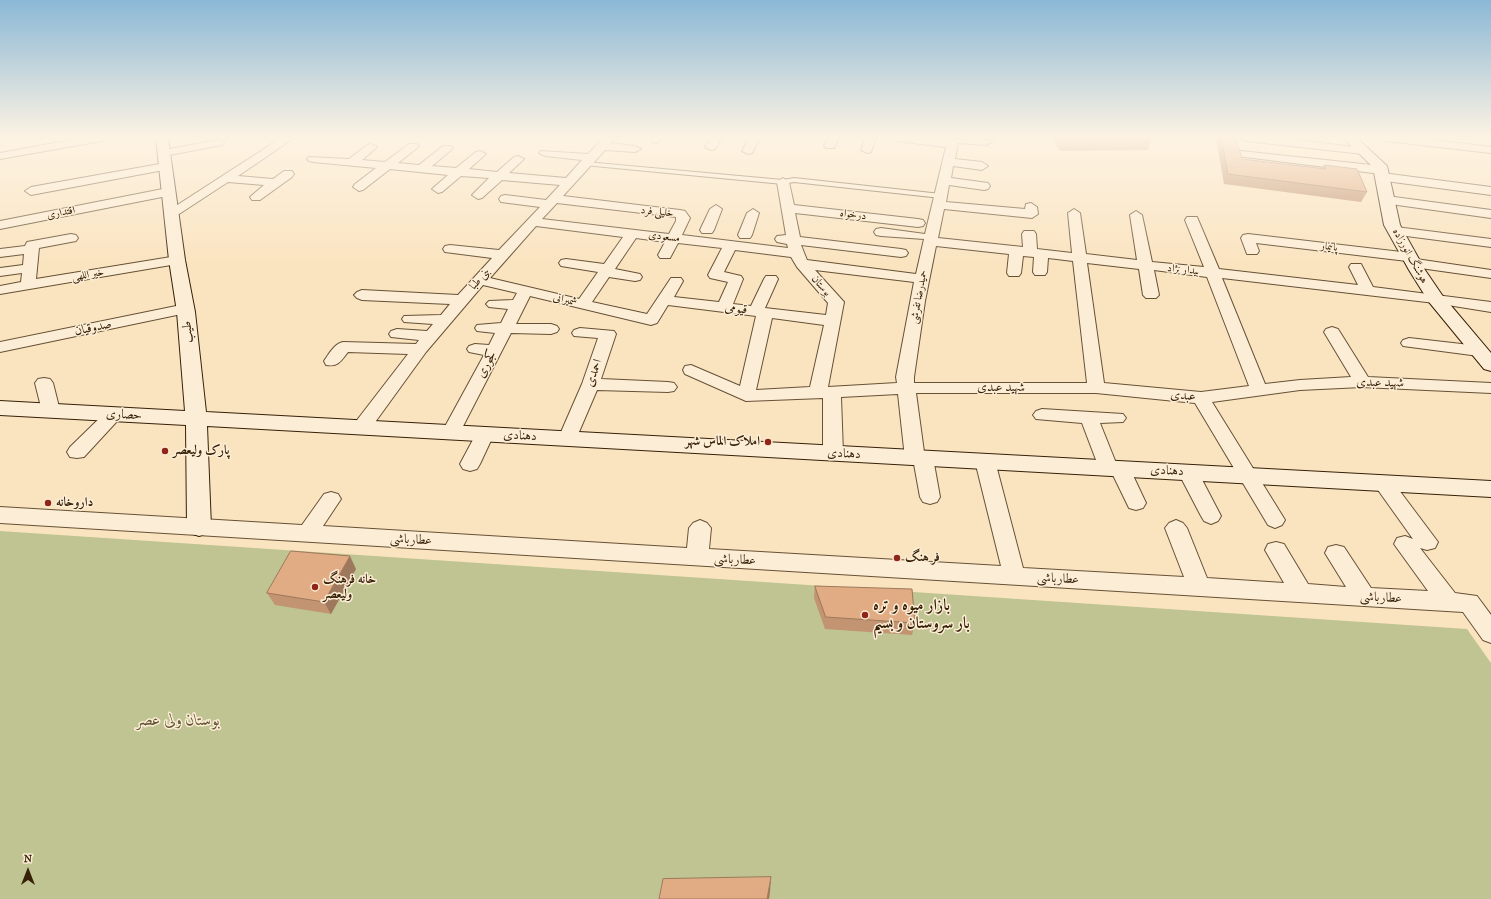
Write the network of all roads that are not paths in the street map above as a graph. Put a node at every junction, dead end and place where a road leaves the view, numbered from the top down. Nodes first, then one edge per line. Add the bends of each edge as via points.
1 (67, 180) edge
2 (167, 180) edge
3 (223, 180) edge
4 (246, 180) edge
5 (280, 180) edge
6 (368, 180) edge
7 (450, 180) edge
8 (495, 180) edge
9 (548, 180) edge
10 (764, 180) edge
11 (795, 180) edge
12 (944, 180) edge
13 (959, 180) edge
14 (969, 180) edge
15 (1383, 180) edge
16 (1420, 180) edge
17 (569, 182) joint
18 (783, 182) junction
19 (276, 183) junction
20 (359, 187) dead end
21 (31, 190) dead end
22 (438, 190) dead end
23 (1491, 191) edge
24 (168, 192) junction
25 (972, 192) dead end
26 (478, 195) dead end
27 (645, 196) dead end
28 (256, 197) dead end
29 (505, 199) dead end
30 (1387, 200) junction
31 (551, 202) junction
32 (1032, 207) dead end
33 (788, 208) junction
34 (634, 210) junction
35 (716, 210) dead end
36 (171, 213) junction
37 (753, 213) dead end
38 (1074, 213) dead end
39 (1491, 214) edge
40 (1136, 215) dead end
41 (1192, 220) dead end
42 (533, 222) junction
43 (918, 223) dead end
44 (0, 225) edge
45 (708, 230) junction
46 (1396, 230) junction
47 (881, 232) dead end
48 (676, 233) junction
49 (632, 234) junction
50 (1029, 234) dead end
51 (745, 235) junction
52 (71, 238) dead end
53 (931, 239) junction
54 (1281, 242) junction
55 (1491, 243) edge
56 (1250, 244) dead end
57 (730, 246) junction
58 (32, 247) junction
59 (450, 249) dead end
60 (901, 252) dead end
61 (1029, 252) junction
62 (0, 253) edge
63 (797, 253) junction
64 (502, 255) junction
65 (665, 255) dead end
66 (1286, 255) dead end
67 (1079, 258) junction
68 (177, 260) junction
69 (1411, 260) junction
70 (566, 263) dead end
71 (1145, 265) junction
72 (1356, 267) dead end
73 (29, 268) junction
74 (606, 271) junction
75 (0, 272) edge
76 (1040, 272) dead end
77 (1014, 273) dead end
78 (1213, 273) junction
79 (1491, 274) edge
80 (635, 277) dead end
81 (771, 279) dead end
82 (922, 279) junction
83 (479, 280) junction
84 (676, 281) dead end
85 (28, 285) junction
86 (0, 290) edge
87 (1368, 291) junction
88 (362, 295) dead end
89 (1151, 296) dead end
90 (1435, 298) junction
91 (462, 300) junction
92 (664, 300) junction
93 (494, 304) dead end
94 (583, 304) junction
95 (1491, 307) edge
96 (724, 308) junction
97 (186, 309) junction
98 (761, 312) junction
99 (410, 319) dead end
100 (445, 320) junction
101 (832, 321) junction
102 (483, 328) dead end
103 (506, 328) junction
104 (551, 329) dead end
105 (580, 332) dead end
106 (1332, 332) dead end
107 (397, 334) dead end
108 (432, 336) junction
109 (1409, 344) dead end
110 (0, 346) edge
111 (420, 349) junction
112 (475, 350) dead end
113 (494, 351) junction
114 (1486, 357) edge
115 (332, 361) dead end
116 (691, 370) dead end
117 (1362, 382) junction
118 (44, 383) dead end
119 (591, 384) junction
120 (668, 387) dead end
121 (906, 388) junction
122 (1096, 388) junction
123 (1491, 388) edge
124 (1264, 389) junction
125 (825, 392) junction
126 (746, 396) junction
127 (1201, 398) junction
128 (0, 408) edge
129 (51, 411) junction
130 (114, 414) junction
131 (1042, 415) dead end
132 (1089, 417) junction
133 (1117, 418) dead end
134 (196, 419) junction
135 (361, 428) junction
136 (451, 432) junction
137 (485, 434) junction
138 (567, 439) junction
139 (77, 452) dead end
140 (833, 453) junction
141 (919, 458) junction
142 (985, 461) junction
143 (470, 464) dead end
144 (1114, 468) junction
145 (1188, 472) junction
146 (1246, 476) junction
147 (1383, 483) junction
148 (1491, 489) edge
149 (930, 497) dead end
150 (330, 499) dead end
151 (1136, 503) dead end
152 (0, 515) edge
153 (1211, 516) dead end
154 (1275, 520) dead end
155 (199, 527) junction
156 (700, 528) dead end
157 (1176, 528) dead end
158 (307, 534) junction
159 (1427, 542) dead end
160 (1404, 544) dead end
161 (1276, 550) dead end
162 (1336, 553) dead end
163 (697, 557) junction
164 (1014, 576) junction
165 (1199, 587) junction
166 (1302, 594) junction
167 (1365, 597) junction
168 (1459, 603) junction
169 (1491, 634) edge

1 - 21 street
2 - 24 main road, طیب
3 - 36 street
4 - 19 street
5 - 19 street
6 - 20 street
7 - 22 street
8 - 26 street
9 - 17 street
10 - 18 lane
11 - 18 lane
12 - 53 street, حمیدرضا تفرشی
13 - 25 street
14 - 32 street via 1032,214
15 - 30 main road, هوشنگ انورزاده
16 - 23 street
17 - 31 street, بنی طبا
18 - 33 street
19 - 28 street
24 - 36 main road, طیب
24 - 44 street, اقتداری
27 - 34 street
29 - 31 street, خلیلی فرد
30 - 39 street
30 - 46 main road, هوشنگ انورزاده via 1392,224
31 - 34 street, خلیلی فرد
31 - 42 street, بنی طبا
33 - 43 street, درخواه
33 - 63 street
34 - 48 street, خلیلی فرد via 680,214 683,218
35 - 45 street
36 - 68 main road, طیب
37 - 51 street
38 - 67 street
40 - 71 street
41 - 78 street
42 - 49 street, مسعودی
42 - 64 street, بنی طبا
45 - 48 street, خلیلی فرد
45 - 51 street, خلیلی فرد
46 - 55 street
46 - 69 main road, هوشنگ انورزاده
47 - 53 street, بیدار نژاد
48 - 49 street, مسعودی
48 - 57 street, مسعودی
48 - 65 street
49 - 74 street
50 - 61 street
51 - 63 street, خلیلی فرد
52 - 58 street
53 - 61 street, بیدار نژاد
53 - 82 street, حمیدرضا تفرشی
54 - 56 street, پاتیمار
54 - 66 street
54 - 69 street, پاتیمار
57 - 63 street, مسعودی
57 - 96 street via 715,275 736,279
58 - 62 street
58 - 73 street
59 - 64 street
60 - 63 street via 850,240 819,238
61 - 67 street, بیدار نژاد
61 - 76 street
61 - 77 street
63 - 82 street
63 - 101 street, بوستان via 836,302
64 - 83 street, بنی طبا
67 - 71 street, بیدار نژاد
67 - 122 street
68 - 85 street, خیر اللهی
68 - 97 main road, طیب
69 - 79 street, پاتیمار
69 - 90 main road, هوشنگ انورزاده
70 - 74 street
71 - 78 street, بیدار نژاد
71 - 89 street
72 - 87 street
73 - 75 street
73 - 85 street
74 - 80 street
74 - 94 street
78 - 87 street, بیدار نژاد
78 - 124 street
81 - 98 street
82 - 121 street, حمیدرضا تفرشی via 905,377
83 - 91 street, بنی طبا
83 - 94 street, شمیرانی
84 - 92 street
85 - 86 street, خیر اللهی
87 - 90 street, بیدار نژاد
88 - 91 street
90 - 95 street, بیدار نژاد
90 - 114 main road, هوشنگ انورزاده
91 - 100 street, بنی طبا
92 - 94 street, شمیرانی via 652,320
92 - 96 street, قیومی
93 - 103 street, کجوری via 521,301
96 - 98 street, قیومی
97 - 110 street, صدوقیان
97 - 134 main road, طیب
98 - 101 street, قیومی
98 - 126 street
99 - 100 street
100 - 108 street, بنی طبا
101 - 125 street, بوستان
102 - 103 street
103 - 104 street
103 - 113 street, کجوری
105 - 119 street, احمدی via 608,334
106 - 117 street
107 - 108 street
108 - 111 street, بنی طبا
109 - 114 street
111 - 115 street via 343,347
111 - 135 street, بنی طبا
112 - 113 street
113 - 136 street, کجوری
116 - 126 street
117 - 123 street, شهید عبدی
117 - 124 street, شهید عبدی
118 - 129 street
119 - 120 street
119 - 138 street, احمدی
121 - 122 street, شهید عبدی
121 - 125 street
121 - 141 street, حمیدرضا تفرشی
122 - 127 street, عبدی
124 - 127 street, عبدی
125 - 126 street
125 - 140 street, بوستان
127 - 146 street
128 - 129 main road, حصاری
129 - 130 main road, حصاری
130 - 134 main road, حصاری
130 - 139 street
131 - 132 street
132 - 133 street
132 - 144 street
134 - 135 main road, دهنادی
134 - 155 main road, طیب
135 - 136 main road, دهنادی
136 - 137 main road, دهنادی
137 - 138 main road, دهنادی
137 - 143 street
138 - 140 main road, دهنادی
140 - 141 main road, دهنادی
141 - 142 main road, دهنادی
141 - 149 street, حمیدرضا تفرشی
142 - 144 main road, دهنادی
142 - 164 street
144 - 145 main road, دهنادی
144 - 151 street
145 - 146 main road, دهنادی
145 - 153 street
146 - 147 main road, دهنادی
146 - 154 street
147 - 148 main road, دهنادی
147 - 159 street
150 - 158 street
152 - 155 street, عطارباشی
155 - 158 street, عطارباشی
156 - 163 street
157 - 165 street
158 - 163 street, عطارباشی
160 - 168 street
161 - 166 street
162 - 167 street
163 - 164 street, عطارباشی
164 - 165 street, عطارباشی
165 - 166 street, عطارباشی
166 - 167 street, عطارباشی
167 - 168 street, عطارباشی
168 - 169 street

